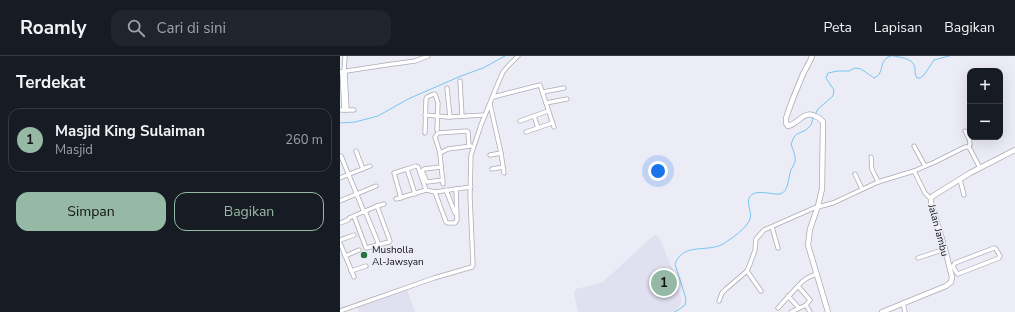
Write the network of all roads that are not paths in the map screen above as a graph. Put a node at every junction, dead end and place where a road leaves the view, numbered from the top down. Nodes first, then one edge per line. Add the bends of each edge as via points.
1 (345, 56) edge
2 (428, 56) edge
3 (518, 56) edge
4 (812, 56) edge
5 (343, 72) edge
6 (341, 77) edge
7 (460, 81) dead end
8 (447, 88) dead end
9 (564, 88) dead end
10 (542, 92) junction
11 (343, 94) edge
12 (492, 97) junction
13 (567, 99) dead end
14 (546, 103) junction
15 (490, 104) junction
16 (344, 110) edge
17 (354, 110) dead end
18 (548, 111) junction
19 (485, 114) junction
20 (425, 115) junction
21 (438, 116) junction
22 (462, 116) junction
23 (534, 116) junction
24 (450, 117) junction
25 (520, 121) dead end
26 (552, 123) junction
27 (554, 127) dead end
28 (538, 128) junction
29 (437, 130) dead end
30 (965, 131) dead end
31 (526, 132) dead end
32 (425, 133) dead end
33 (471, 146) junction
34 (914, 146) dead end
35 (969, 147) junction
36 (1015, 150) edge
37 (356, 151) dead end
38 (440, 153) junction
39 (501, 154) junction
40 (490, 155) dead end
41 (341, 156) edge
42 (872, 158) dead end
43 (370, 166) dead end
44 (925, 166) junction
45 (441, 167) junction
46 (503, 167) junction
47 (980, 168) junction
48 (363, 169) junction
49 (407, 169) junction
50 (492, 169) dead end
51 (914, 171) junction
52 (504, 173) dead end
53 (855, 174) dead end
54 (348, 175) junction
55 (340, 178) edge
56 (960, 180) junction
57 (878, 182) junction
58 (376, 186) dead end
59 (471, 187) junction
60 (456, 189) junction
61 (862, 189) junction
62 (426, 190) junction
63 (446, 190) junction
64 (435, 192) junction
65 (356, 194) junction
66 (415, 194) junction
67 (964, 195) dead end
68 (401, 198) junction
69 (396, 199) dead end
70 (931, 199) junction
71 (340, 201) edge
72 (384, 204) dead end
73 (377, 206) junction
74 (818, 206) junction
75 (365, 211) junction
76 (354, 216) junction
77 (457, 217) junction
78 (340, 223) edge
79 (772, 227) junction
80 (354, 235) dead end
81 (340, 241) edge
82 (379, 245) junction
83 (778, 248) dead end
84 (945, 249) junction
85 (359, 250) dead end
86 (345, 256) junction
87 (918, 258) dead end
88 (366, 266) dead end
89 (951, 267) junction
90 (351, 271) junction
91 (747, 271) junction
92 (817, 274) junction
93 (354, 277) dead end
94 (798, 286) junction
95 (761, 291) dead end
96 (788, 296) junction
97 (719, 301) dead end
98 (903, 304) junction
99 (806, 305) junction
100 (897, 306) junction
101 (778, 308) dead end
102 (799, 308) junction
103 (340, 311) edge
104 (791, 312) edge
105 (810, 312) edge
106 (828, 312) edge
107 (882, 312) edge
108 (898, 312) edge
109 (905, 312) edge

1 - 5 street
2 - 5 street via 415,61
3 - 12 street via 503,72
4 - 74 street via 792,101 786,125 791,125 807,114 822,120 822,185
5 - 6 street
5 - 11 street
6 - 11 street
7 - 22 street
8 - 24 street
9 - 10 street
10 - 12 street via 541,86 538,85
10 - 14 street
11 - 16 street
12 - 15 street
13 - 14 street
14 - 18 street
15 - 19 street
15 - 39 street
16 - 17 street
18 - 23 street
18 - 26 street
19 - 22 street
19 - 33 street
20 - 21 street
20 - 21 street via 426,98 435,94
20 - 32 street
21 - 24 street
21 - 29 street
22 - 24 street
23 - 25 street
23 - 28 street
26 - 27 street
26 - 28 street
28 - 31 street
30 - 35 street via 970,142
33 - 38 street via 448,149
33 - 38 street via 467,131 438,133 435,137
33 - 59 street
34 - 44 street
35 - 44 street
35 - 47 street
36 - 47 street, Jalan Jambu
37 - 48 street
38 - 45 street
39 - 40 street
39 - 46 street
41 - 54 street
42 - 57 street via 872,168
43 - 48 street
44 - 51 street
45 - 45 street via 443,182 427,182 422,171
46 - 50 street
46 - 52 street
47 - 56 street, Jalan Jambu
48 - 54 street
49 - 62 street via 417,166
49 - 66 street
49 - 68 street via 394,173
51 - 57 street
51 - 70 street via 925,193
53 - 61 street
54 - 55 street
54 - 65 street
56 - 67 street
56 - 70 street, Jalan Jambu
57 - 61 street
58 - 65 street
59 - 60 street
59 - 103 street via 472,267
60 - 63 street
60 - 77 street
61 - 74 street via 833,203
62 - 64 street
62 - 66 street
63 - 64 street
63 - 77 street
64 - 77 street via 447,223 455,223
65 - 71 street
65 - 75 street
66 - 68 street
68 - 69 street
70 - 84 street, Jalan Jambu
72 - 73 street
73 - 75 street
73 - 82 street via 390,239 389,242
74 - 79 street
74 - 92 street via 808,242
75 - 76 street
75 - 82 street
76 - 78 street
76 - 82 street via 366,248
79 - 83 street
79 - 91 street via 764,230 756,239 755,250
80 - 81 street
81 - 86 street
84 - 87 street
84 - 89 street, Jalan Jambu
85 - 86 street
86 - 90 street
88 - 90 street
89 - 89 street via 955,263 994,248 1000,256 958,274
89 - 98 street, Jalan Jambu via 952,280 949,284
90 - 93 street
91 - 95 street
91 - 97 street via 722,293
92 - 94 street via 808,277
92 - 106 street
94 - 96 street
94 - 99 street via 810,299
96 - 101 street
96 - 102 street
98 - 100 street, Jalan Jambu
98 - 109 street
99 - 102 street
99 - 105 street
100 - 107 street, Jalan Jambu
100 - 108 street
102 - 104 street

